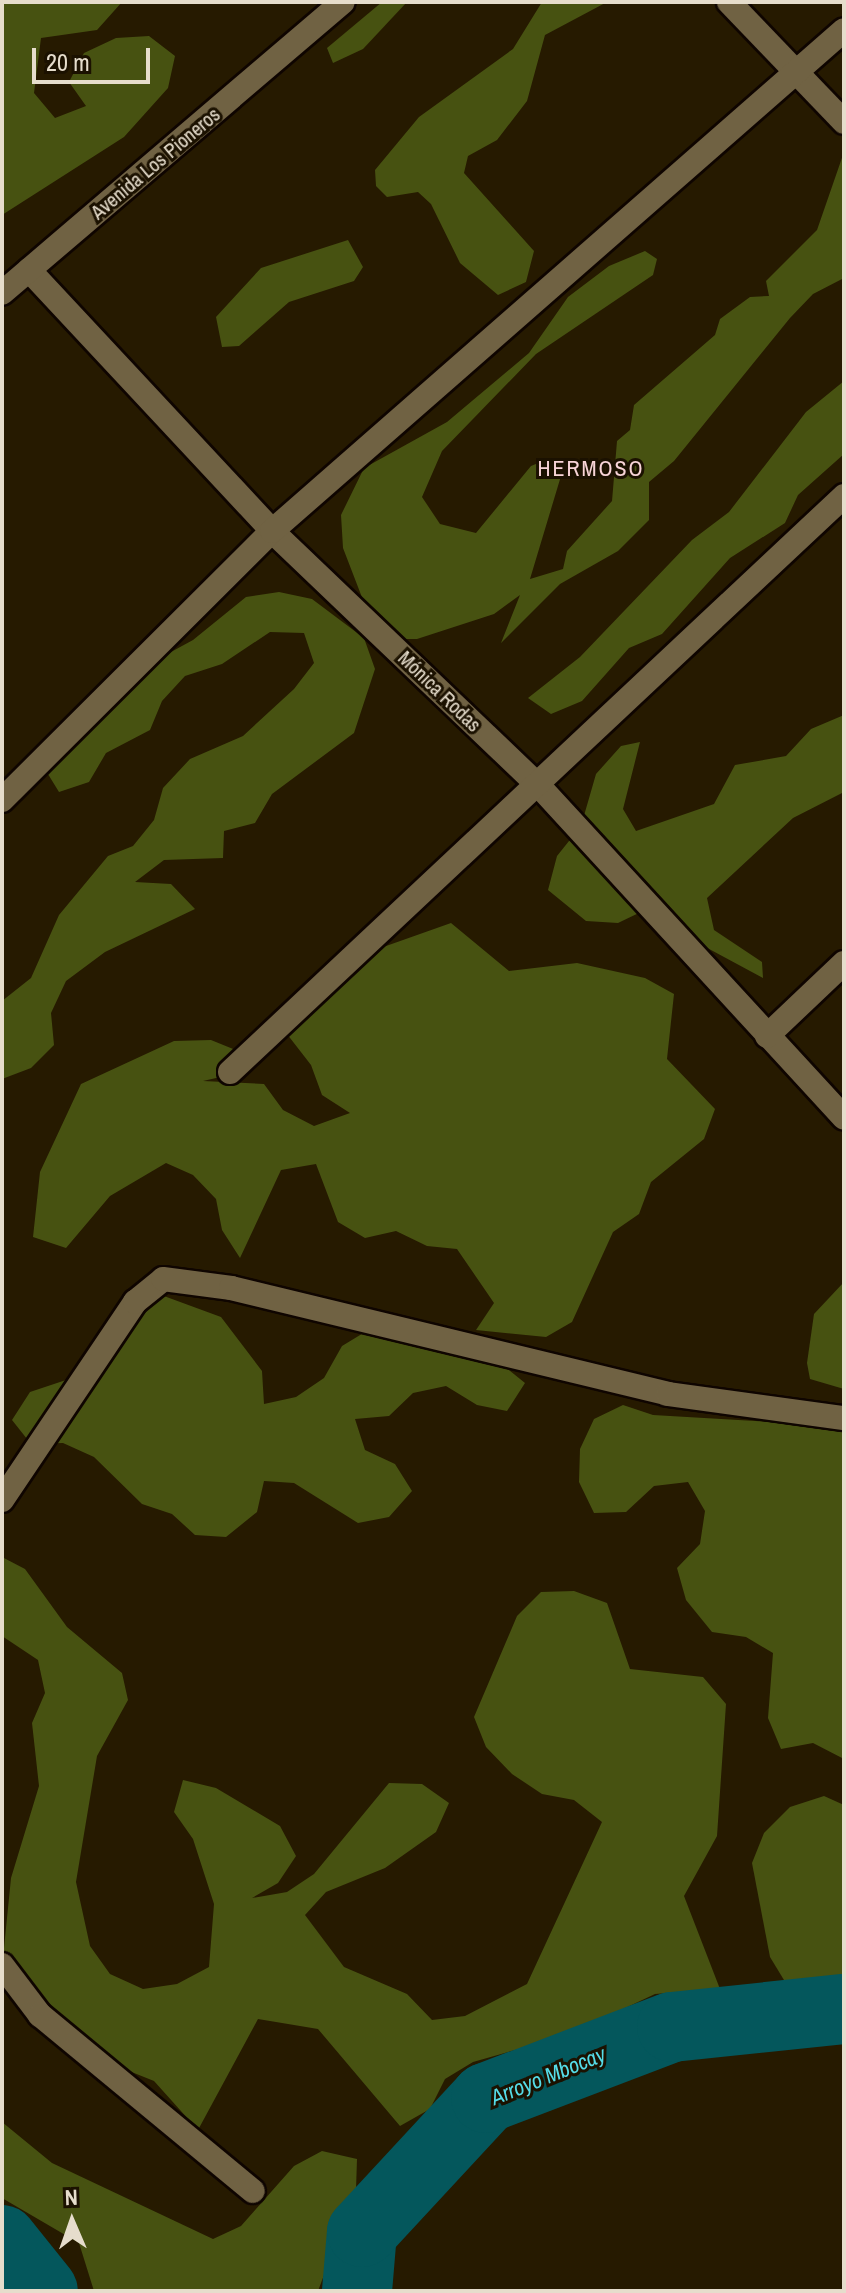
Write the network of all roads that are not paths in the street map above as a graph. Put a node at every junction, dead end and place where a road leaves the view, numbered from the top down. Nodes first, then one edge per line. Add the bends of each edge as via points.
1 (343, 2) edge
2 (729, 2) edge
3 (844, 30) edge
4 (797, 73) junction
5 (844, 122) edge
6 (29, 270) junction
7 (2, 293) edge
8 (844, 496) edge
9 (272, 531) junction
10 (540, 787) junction
11 (2, 800) edge
12 (844, 963) edge
13 (767, 1036) junction
14 (230, 1072) dead end
15 (844, 1118) edge
16 (844, 1418) edge
17 (2, 1500) edge
18 (2, 1965) edge
19 (253, 2191) dead end

1 - 6 street, Avenida Los Pioneros
2 - 4 street
3 - 4 street
4 - 5 street
4 - 9 street
6 - 7 street, Avenida Los Pioneros
6 - 9 street, Mónica Rodas
8 - 10 street
9 - 10 street, Mónica Rodas
9 - 11 street
10 - 13 street, Mónica Rodas
10 - 14 street
12 - 13 street
13 - 15 street, Mónica Rodas
16 - 17 street via 668,1394 231,1288 163,1279 135,1302
18 - 19 street via 40,2015

